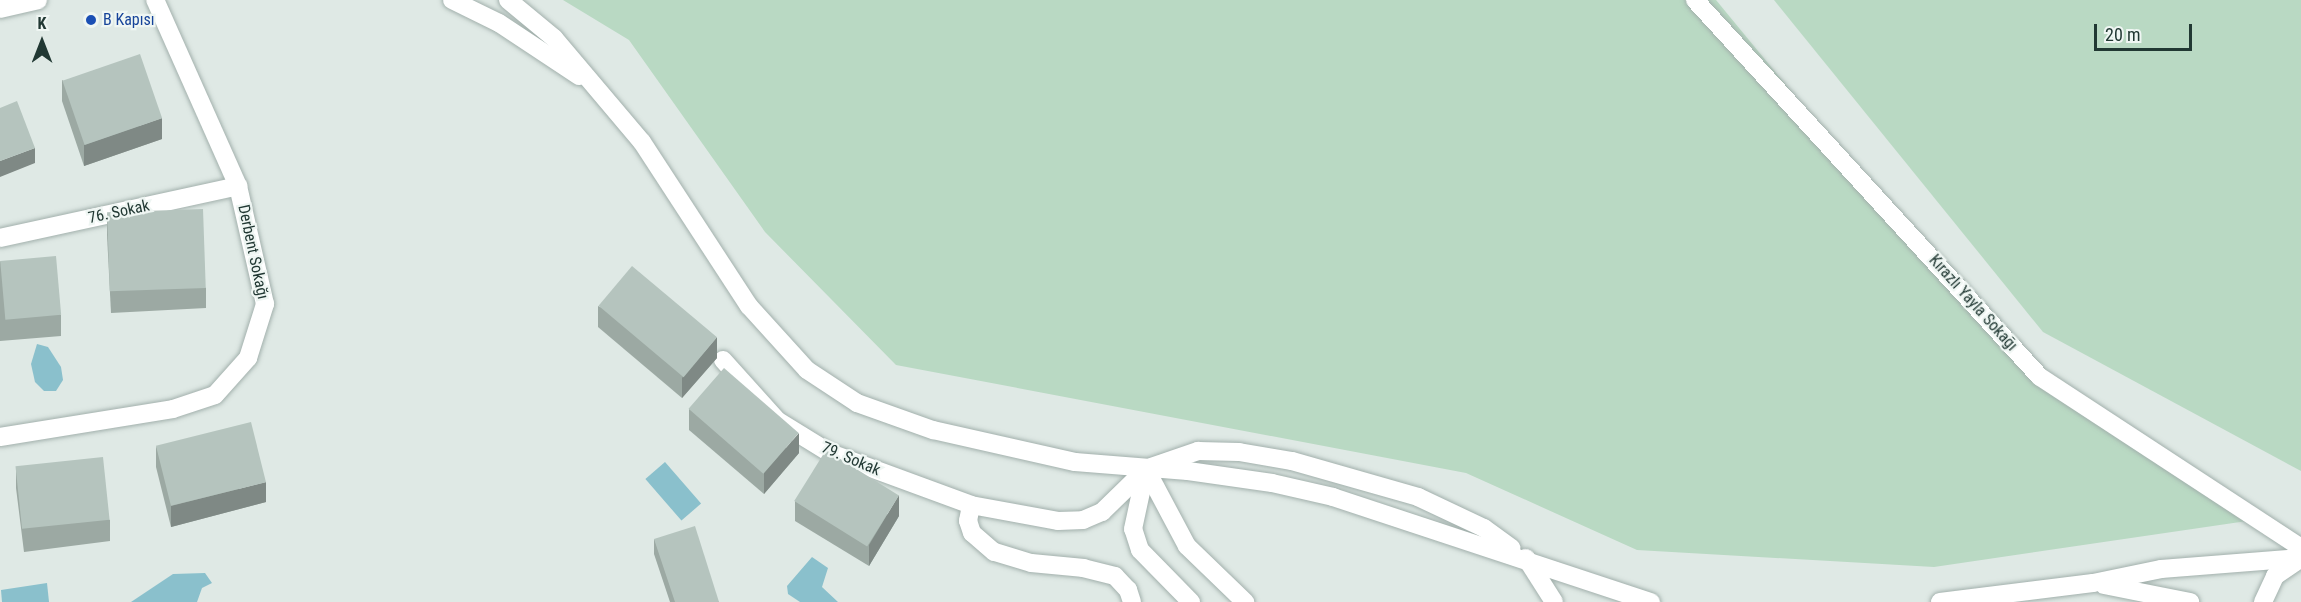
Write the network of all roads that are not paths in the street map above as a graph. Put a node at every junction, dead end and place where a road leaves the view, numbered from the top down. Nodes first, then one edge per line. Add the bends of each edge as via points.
1 (38, 0) edge
2 (155, 0) edge
3 (452, 0) edge
4 (508, 0) edge
5 (1695, 0) edge
6 (0, 9) edge
7 (601, 91) junction
8 (238, 186) junction
9 (0, 238) edge
10 (723, 360) dead end
11 (0, 437) edge
12 (1146, 469) junction
13 (971, 505) junction
14 (2301, 548) edge
15 (1526, 558) junction
16 (2301, 559) edge
17 (2093, 583) junction
18 (1964, 601) edge
19 (1132, 602) edge
20 (1191, 602) edge
21 (1245, 602) edge
22 (1554, 602) edge
23 (1651, 602) edge
24 (1940, 602) edge
25 (2190, 602) edge
26 (2263, 602) edge

1 - 6 street
2 - 8 street, Derbent Sokağı
3 - 7 street via 499,23
4 - 7 street via 554,38
5 - 14 street, Kırazlı Yayla Sokağı via 2040,377 2216,496
7 - 12 street via 642,142 749,306 807,370 858,403 933,430 1075,462
8 - 9 street, 76. Sokak
8 - 11 street, Derbent Sokağı via 265,304 248,358 215,395 174,409
10 - 13 street, 79. Sokak via 778,421 830,453
12 - 13 street, 79. Sokak via 1102,512 1083,520 1058,521
12 - 15 street via 1272,483 1333,497
12 - 15 street via 1198,451 1239,452 1292,461 1418,497 1484,528
12 - 20 street via 1133,529 1140,550
12 - 21 street via 1187,546
13 - 19 street via 968,521 972,533 994,552 1031,563 1084,568 1115,576 1128,590
15 - 22 street
15 - 23 street
16 - 17 street via 2161,569
16 - 26 street via 2275,576
17 - 18 street
17 - 25 street
18 - 24 street

